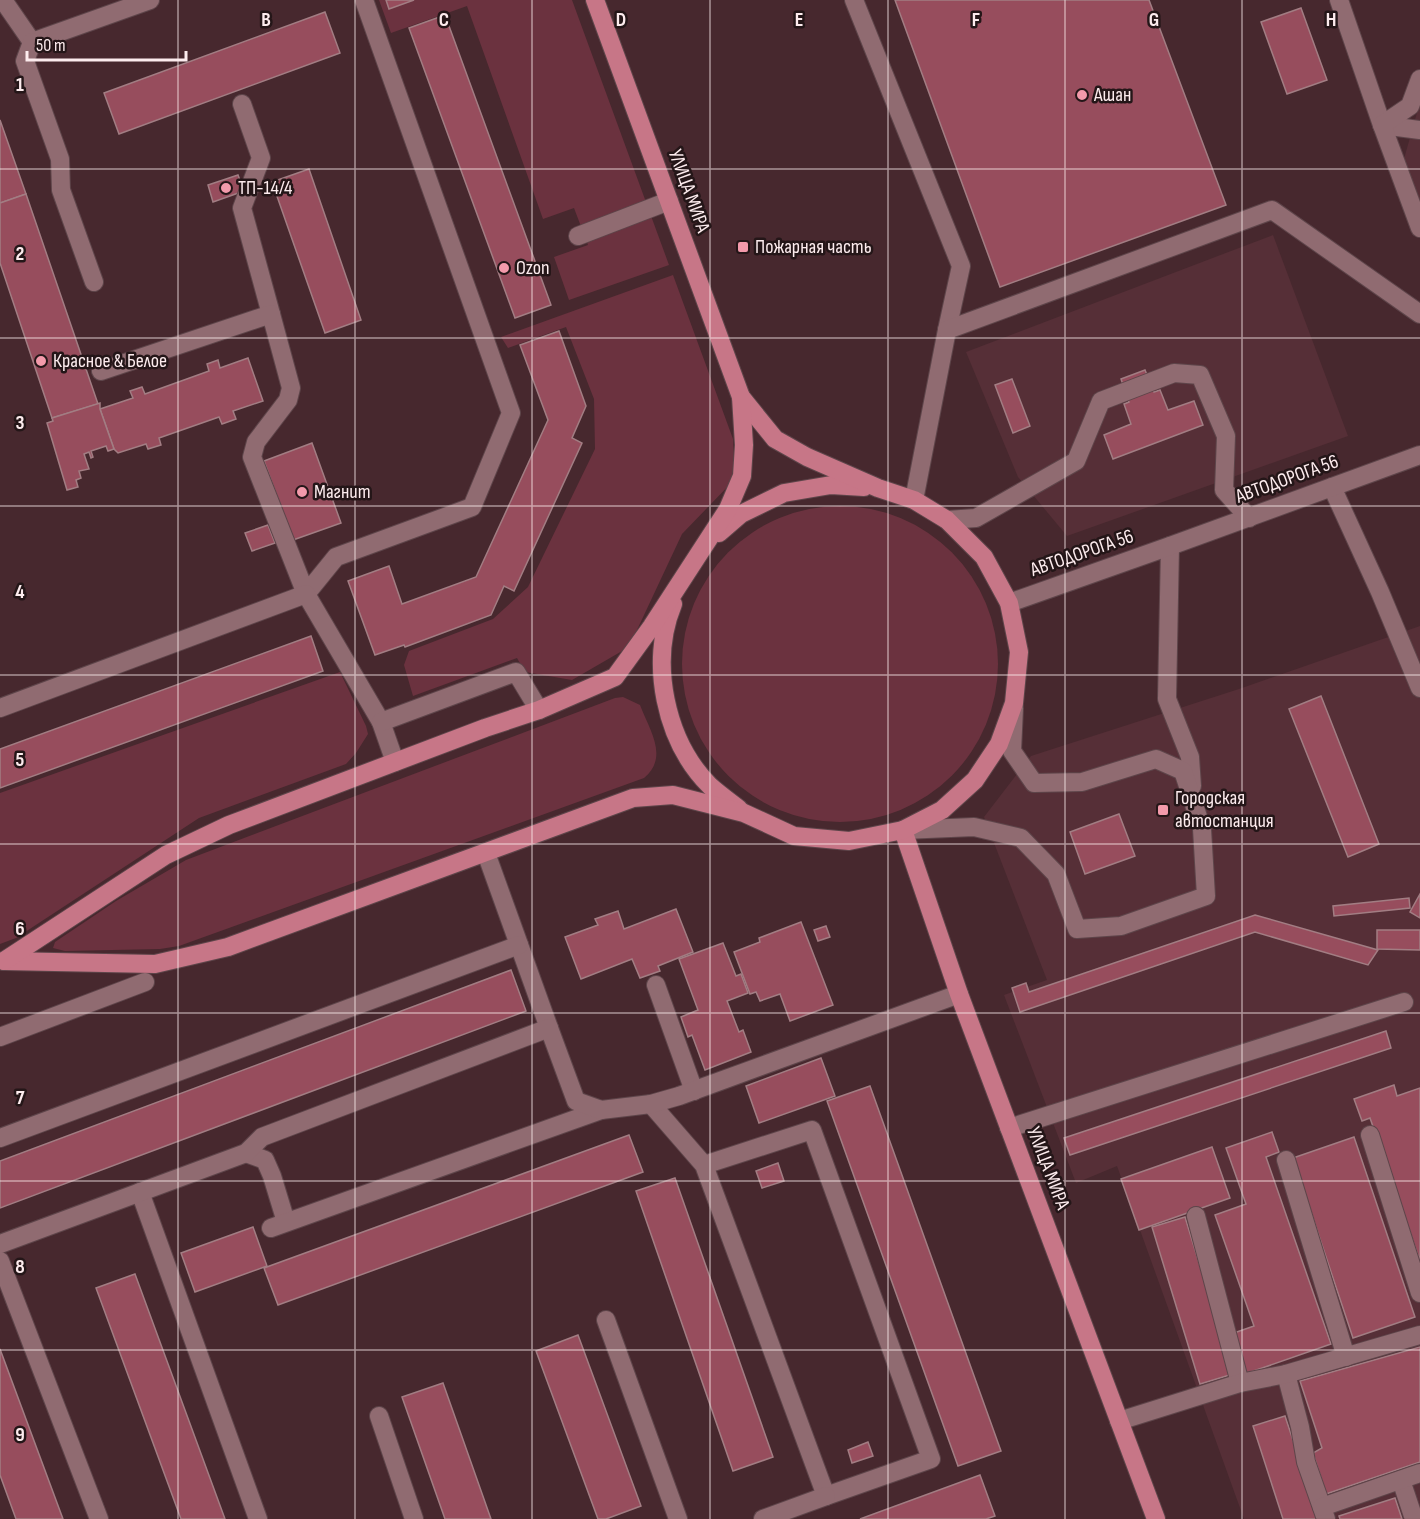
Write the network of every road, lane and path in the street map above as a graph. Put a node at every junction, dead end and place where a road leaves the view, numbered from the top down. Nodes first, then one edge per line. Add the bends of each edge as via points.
1 (3, 0) edge
2 (150, 0) edge
3 (364, 0) edge
4 (854, 0) edge
5 (1339, 0) edge
6 (598, 4) edge
7 (32, 42) junction
8 (1420, 79) edge
9 (242, 104) dead end
10 (1382, 125) junction
11 (1420, 130) edge
12 (669, 201) junction
13 (1420, 228) edge
14 (578, 236) dead end
15 (94, 282) dead end
16 (271, 314) junction
17 (1420, 314) edge
18 (947, 330) junction
19 (101, 371) dead end
20 (741, 397) junction
21 (1420, 455) edge
22 (1332, 487) junction
23 (878, 489) junction
24 (914, 500) junction
25 (1249, 518) junction
26 (947, 520) junction
27 (706, 545) junction
28 (1170, 546) junction
29 (683, 577) junction
30 (306, 594) junction
31 (1009, 603) junction
32 (1420, 688) edge
33 (1014, 703) junction
34 (0, 708) edge
35 (539, 710) junction
36 (381, 722) junction
37 (395, 762) junction
38 (1192, 798) junction
39 (744, 813) junction
40 (903, 830) junction
41 (486, 853) junction
42 (519, 945) junction
43 (2, 962) edge
44 (145, 982) dead end
45 (656, 985) dead end
46 (959, 994) junction
47 (1404, 1002) dead end
48 (549, 1028) junction
49 (0, 1036) edge
50 (694, 1090) junction
51 (651, 1104) junction
52 (601, 1110) junction
53 (1009, 1128) junction
54 (1370, 1135) dead end
55 (0, 1138) edge
56 (246, 1153) junction
57 (1286, 1160) dead end
58 (704, 1165) junction
59 (140, 1192) junction
60 (1196, 1216) dead end
61 (0, 1244) edge
62 (0, 1261) edge
63 (1420, 1293) edge
64 (606, 1320) dead end
65 (1420, 1335) edge
66 (1346, 1356) junction
67 (1286, 1374) junction
68 (1240, 1383) junction
69 (380, 1416) dead end
70 (1119, 1421) junction
71 (1420, 1473) edge
72 (1401, 1480) junction
73 (826, 1496) junction
74 (1324, 1513) edge
75 (99, 1519) edge
76 (258, 1519) edge
77 (414, 1519) edge
78 (678, 1519) edge
79 (763, 1519) edge
80 (1156, 1519) edge
81 (1414, 1519) edge

1 - 7 street
2 - 7 street
3 - 30 street via 511,413 472,507 336,558
4 - 18 street via 961,266
5 - 10 street
6 - 12 main road, УЛИЦА МИРА
7 - 15 street via 25,61 60,159 61,190
8 - 10 street via 1410,106
9 - 16 street via 261,158 242,208
10 - 11 street
10 - 13 street
12 - 14 street
12 - 20 main road, УЛИЦА МИРА
16 - 19 street
16 - 30 street via 291,388 288,400 256,442 252,457
17 - 18 street via 1272,210
18 - 24 street
20 - 23 main road via 775,439
20 - 27 main road via 742,476
21 - 22 street, АВТОДОРОГА 56
22 - 25 street, АВТОДОРОГА 56
22 - 32 street
23 - 24 main road
23 - 27 main road via 831,485 784,493 741,514
24 - 26 main road
25 - 26 street via 1224,490 1226,436 1200,375 1174,374 1101,401 1076,461 976,518
25 - 28 street, АВТОДОРОГА 56
26 - 31 main road via 984,557
27 - 29 main road
28 - 31 street, АВТОДОРОГА 56
28 - 38 street via 1167,699 1190,757
29 - 35 main road via 615,677
29 - 39 main road via 667,618 662,652 667,707 683,749 709,785
30 - 34 street
30 - 36 street
31 - 33 main road via 1019,652
33 - 38 street via 1012,751 1034,783 1082,782 1156,759 1182,771
33 - 40 main road via 999,744 975,780 942,810
35 - 36 street via 516,672
35 - 37 main road
36 - 37 street
37 - 43 main road via 229,825 166,855
38 - 40 street via 1202,829 1206,896 1121,926 1077,929 1056,874 1021,838 974,827
39 - 40 main road via 794,836 849,841
39 - 41 main road via 673,795 633,798
40 - 46 main road, УЛИЦА МИРА
41 - 42 street
41 - 43 main road via 228,947 155,964
42 - 48 street
42 - 55 street
44 - 49 street
45 - 50 street
46 - 50 street
46 - 53 main road, УЛИЦА МИРА
47 - 53 street
48 - 52 street via 576,1101
48 - 56 street via 262,1137
50 - 51 street
51 - 52 street
51 - 58 street
52 - 56 street via 279,1225 272,1176 265,1160
53 - 70 main road, УЛИЦА МИРА
54 - 63 street
56 - 59 street
57 - 66 street
58 - 73 street
58 - 73 street via 812,1130 931,1459
59 - 61 street
59 - 76 street
60 - 68 street
62 - 75 street
64 - 78 street
65 - 66 street
66 - 67 street
67 - 68 street
67 - 74 street via 1306,1462
68 - 70 street
69 - 77 street
70 - 80 main road, УЛИЦА МИРА
71 - 72 street
72 - 74 street
72 - 81 street
73 - 79 street

